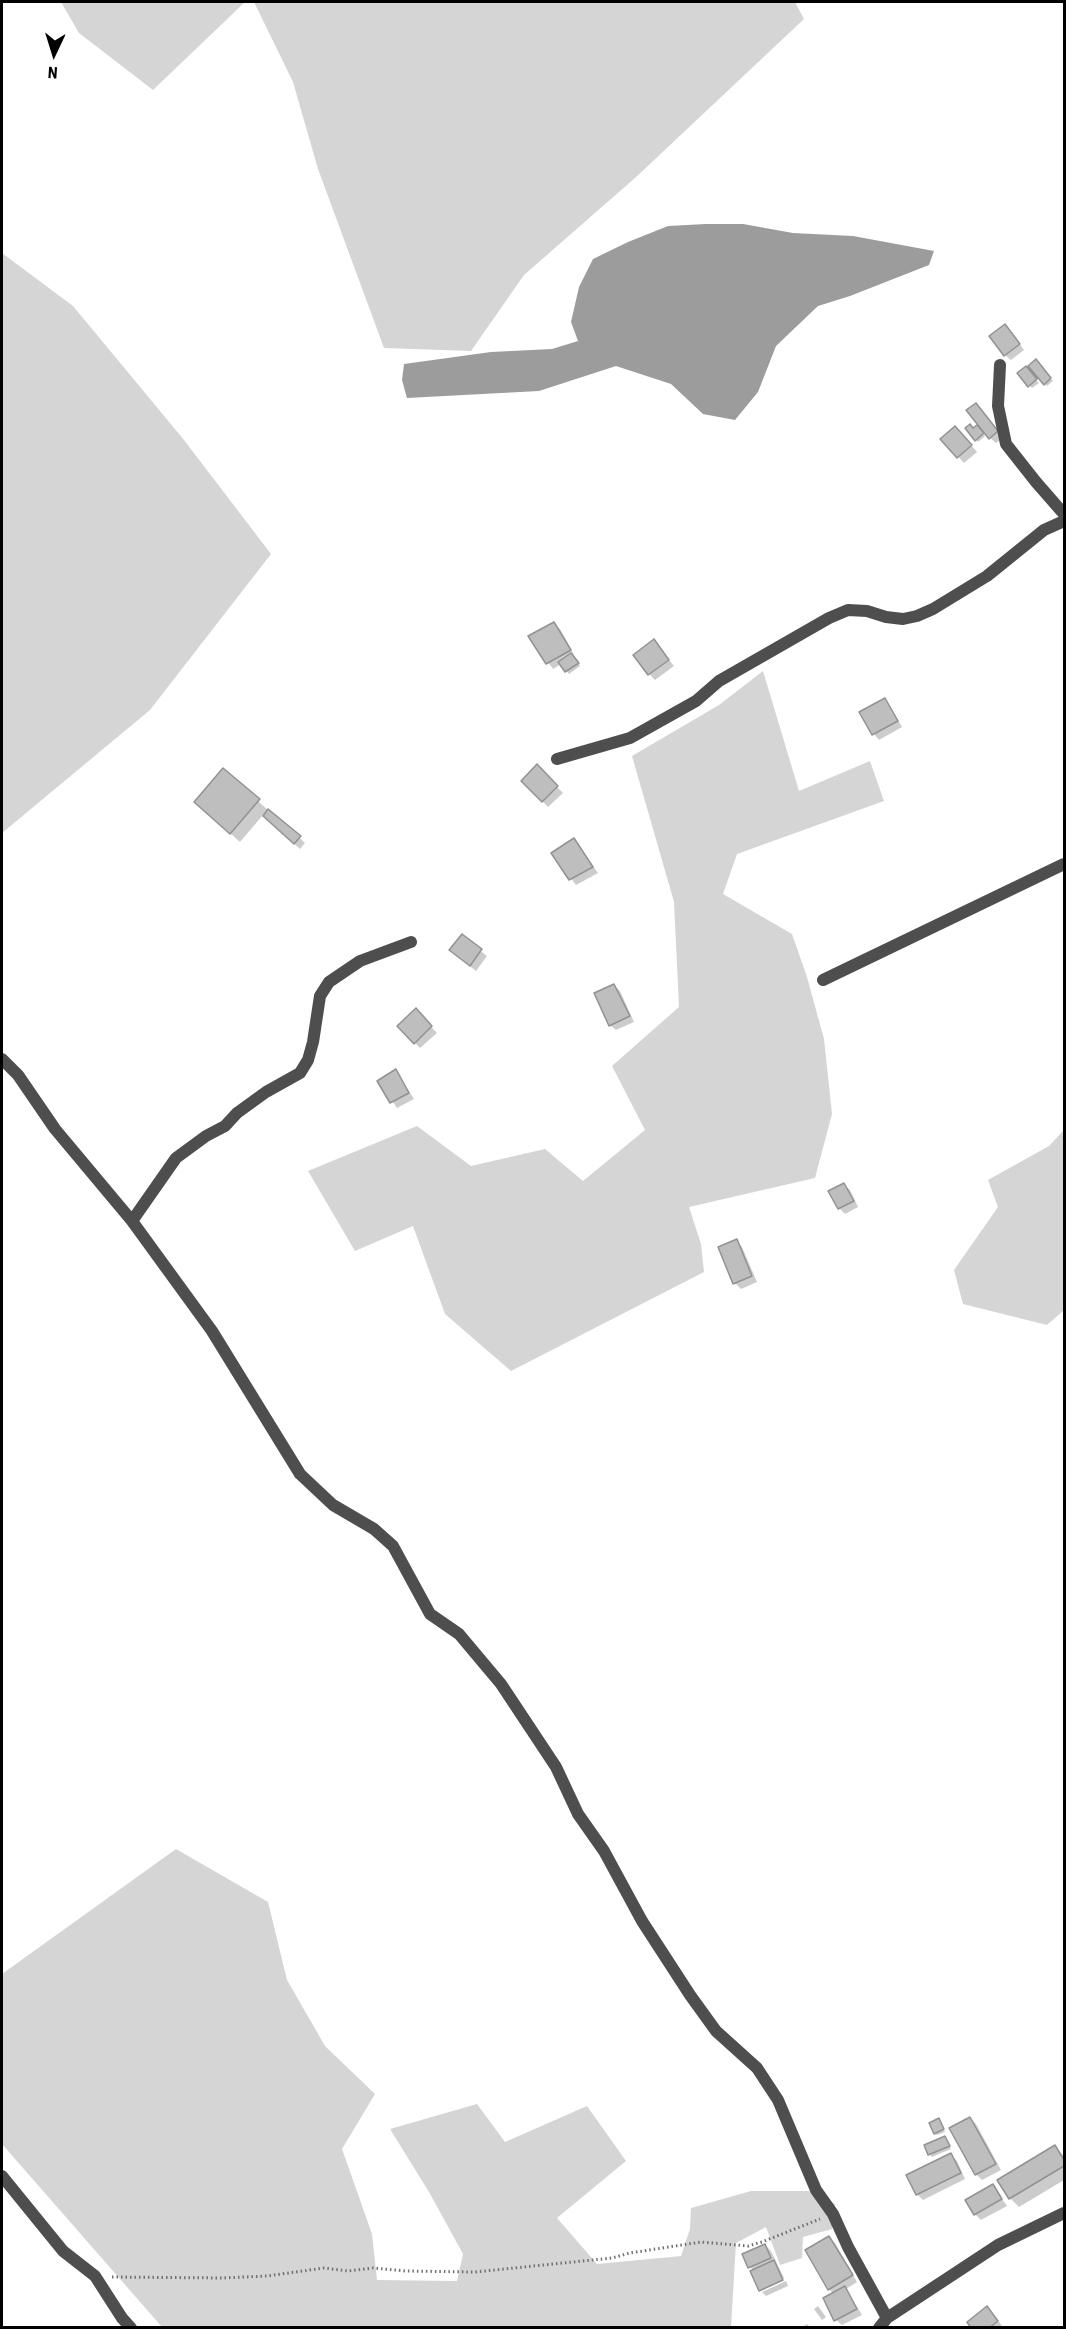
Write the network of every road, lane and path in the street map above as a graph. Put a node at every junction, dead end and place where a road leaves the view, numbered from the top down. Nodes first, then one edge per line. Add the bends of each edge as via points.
1 (1000, 365) dead end
2 (1065, 514) edge
3 (1065, 521) edge
4 (557, 759) dead end
5 (1065, 864) edge
6 (411, 942) dead end
7 (823, 980) dead end
8 (2, 1059) edge
9 (132, 1221) junction
10 (2, 2176) edge
11 (1065, 2213) edge
12 (833, 2214) junction
13 (95, 2276) junction
14 (883, 2323) edge
15 (131, 2328) edge

1 - 2 street via 998,406 1006,444
3 - 4 street via 1044,530 987,576 933,609 903,619 848,610 719,681 696,701 630,738
5 - 7 street
6 - 9 street via 360,962 329,982 320,996 314,1042 300,1073 266,1092 177,1158
8 - 9 street
9 - 12 street via 212,1331 300,1474 333,1505 374,1529 393,1546 430,1614 459,1634 501,1683 556,1767 578,1814 690,1995 716,2031 757,2068 778,2100 816,2190
10 - 13 street via 63,2251
11 - 14 street via 998,2245
12 - 13 path via 754,2245 701,2242 612,2258 522,2268 465,2272 324,2268 222,2278
12 - 14 street
13 - 15 street

